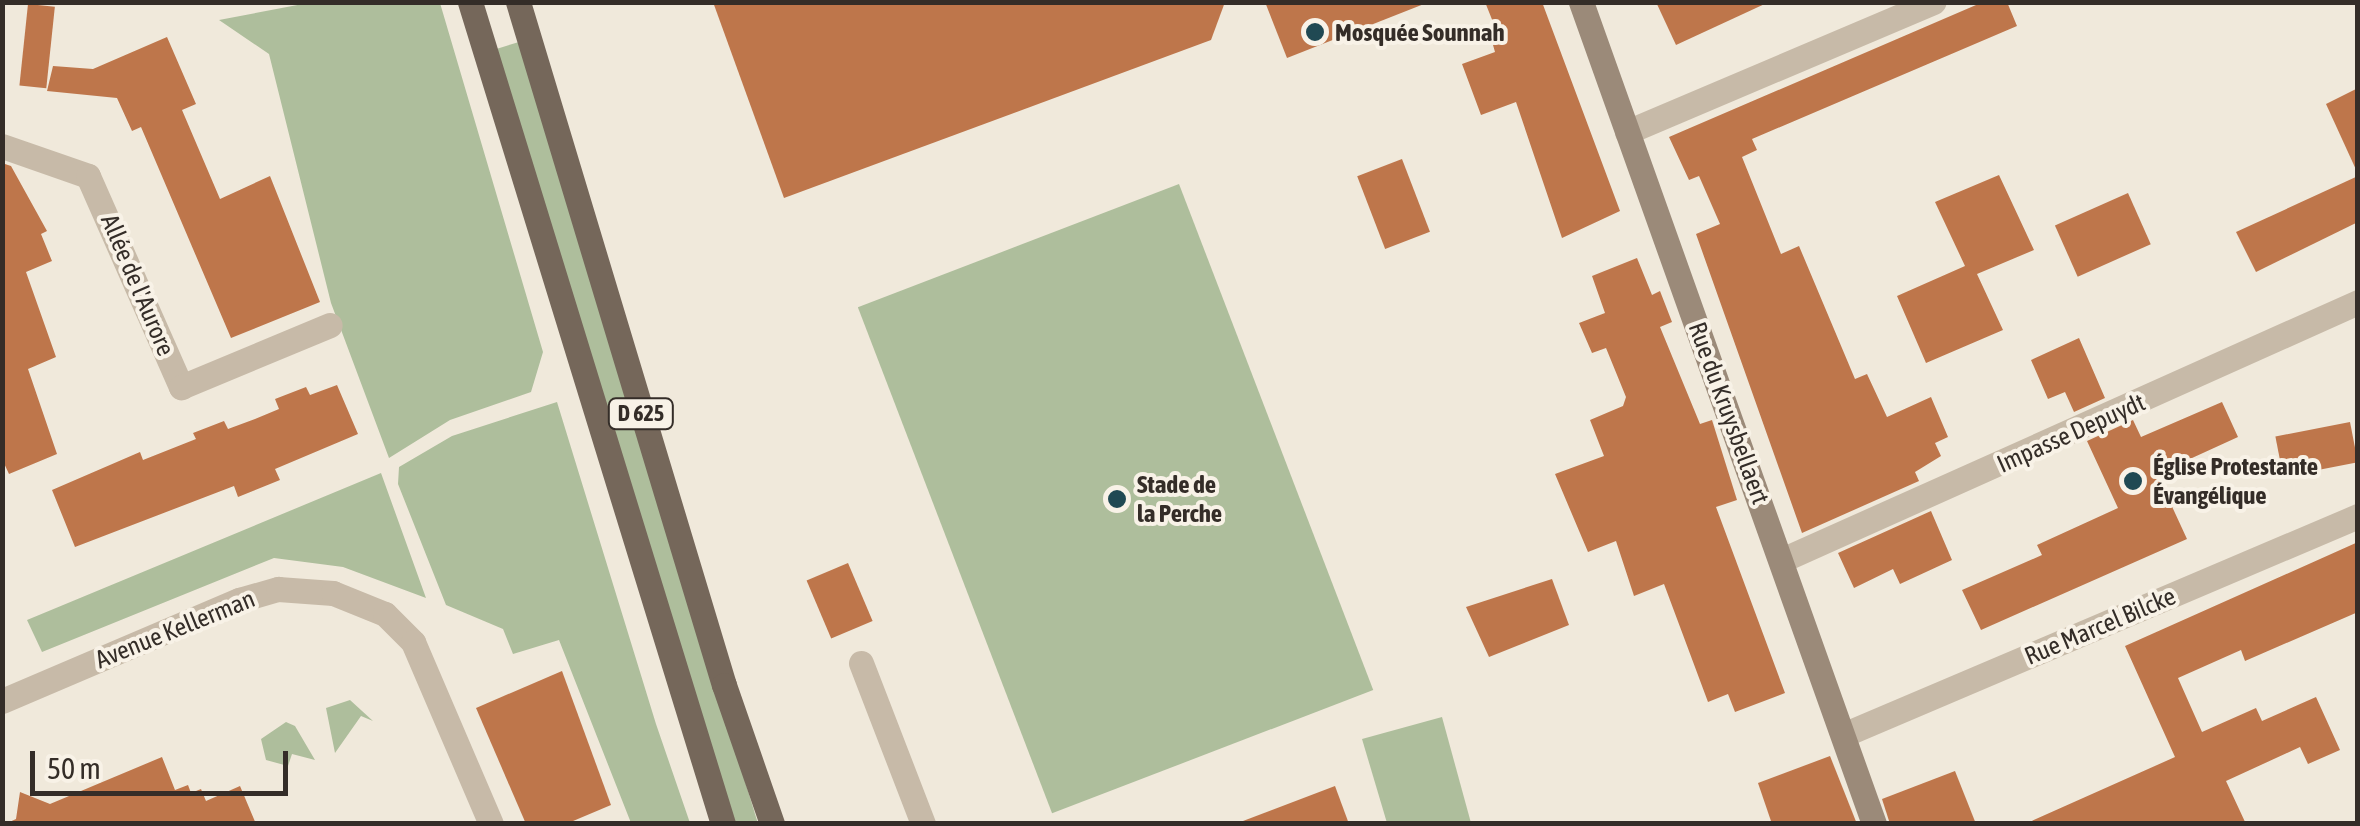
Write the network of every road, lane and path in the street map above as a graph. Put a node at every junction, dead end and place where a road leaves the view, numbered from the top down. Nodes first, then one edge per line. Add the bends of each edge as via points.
1 (470, 2) edge
2 (518, 2) edge
3 (1581, 2) edge
4 (1934, 2) edge
5 (1627, 132) junction
6 (2, 146) edge
7 (2358, 302) edge
8 (330, 325) dead end
9 (2358, 516) edge
10 (1782, 560) junction
11 (861, 663) dead end
12 (2, 701) edge
13 (1843, 736) junction
14 (490, 824) edge
15 (722, 824) edge
16 (772, 824) edge
17 (923, 824) edge
18 (1874, 824) edge

1 - 15 main road, D 625
2 - 16 main road, D 625
3 - 5 street, Rue du Kruysbellaert
4 - 5 street
5 - 10 street, Rue du Kruysbellaert
6 - 8 street, Allée de l'Aurore via 71,164 88,176 182,387
7 - 10 street, Impasse Depuydt
9 - 13 street, Rue Marcel Bilcke
10 - 13 street, Rue du Kruysbellaert
11 - 17 street
12 - 14 street, Avenue Kellerman via 258,594 298,588 352,598 396,621 413,642
13 - 18 street, Rue du Kruysbellaert

